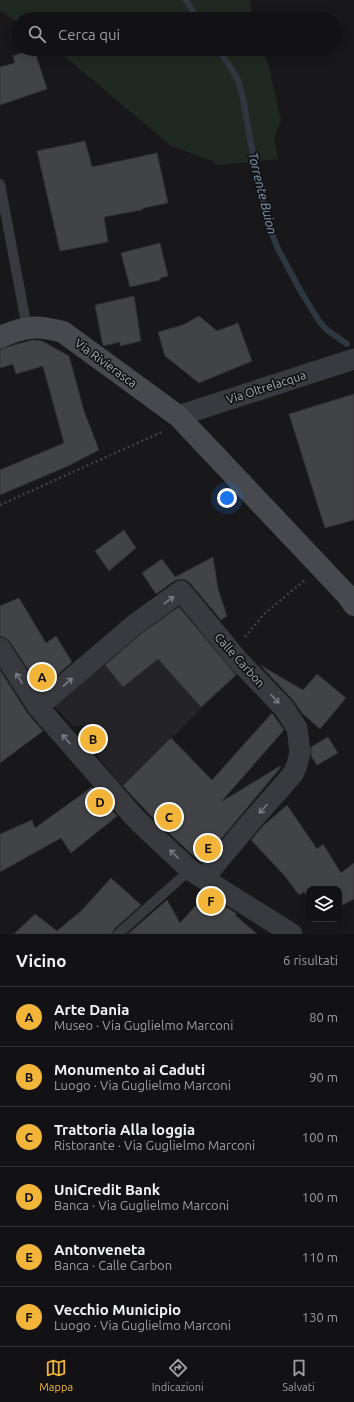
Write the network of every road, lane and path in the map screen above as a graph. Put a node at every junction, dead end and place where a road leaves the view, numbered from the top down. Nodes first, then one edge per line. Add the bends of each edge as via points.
1 (0, 184) edge
2 (27, 328) junction
3 (0, 337) edge
4 (354, 359) edge
5 (181, 419) junction
6 (0, 505) edge
7 (302, 582) dead end
8 (352, 598) edge
9 (241, 643) dead end
10 (0, 648) edge
11 (38, 707) junction
12 (197, 874) junction
13 (118, 934) edge
14 (292, 934) edge

1 - 2 lane
2 - 3 street, Via Rivierasca
2 - 5 street, Via Rivierasca via 63,332
4 - 5 street, Via Oltrelacqua
5 - 6 path
5 - 8 street, Via Rivierasca
7 - 9 path via 264,614
11 -> 10 street
12 -> 11 street via 136,819
11 -> 12 street, Calle Carbon via 135,624 181,591 238,660 284,708 297,728 300,752 293,774 248,824
12 - 13 lane
12 - 14 street

